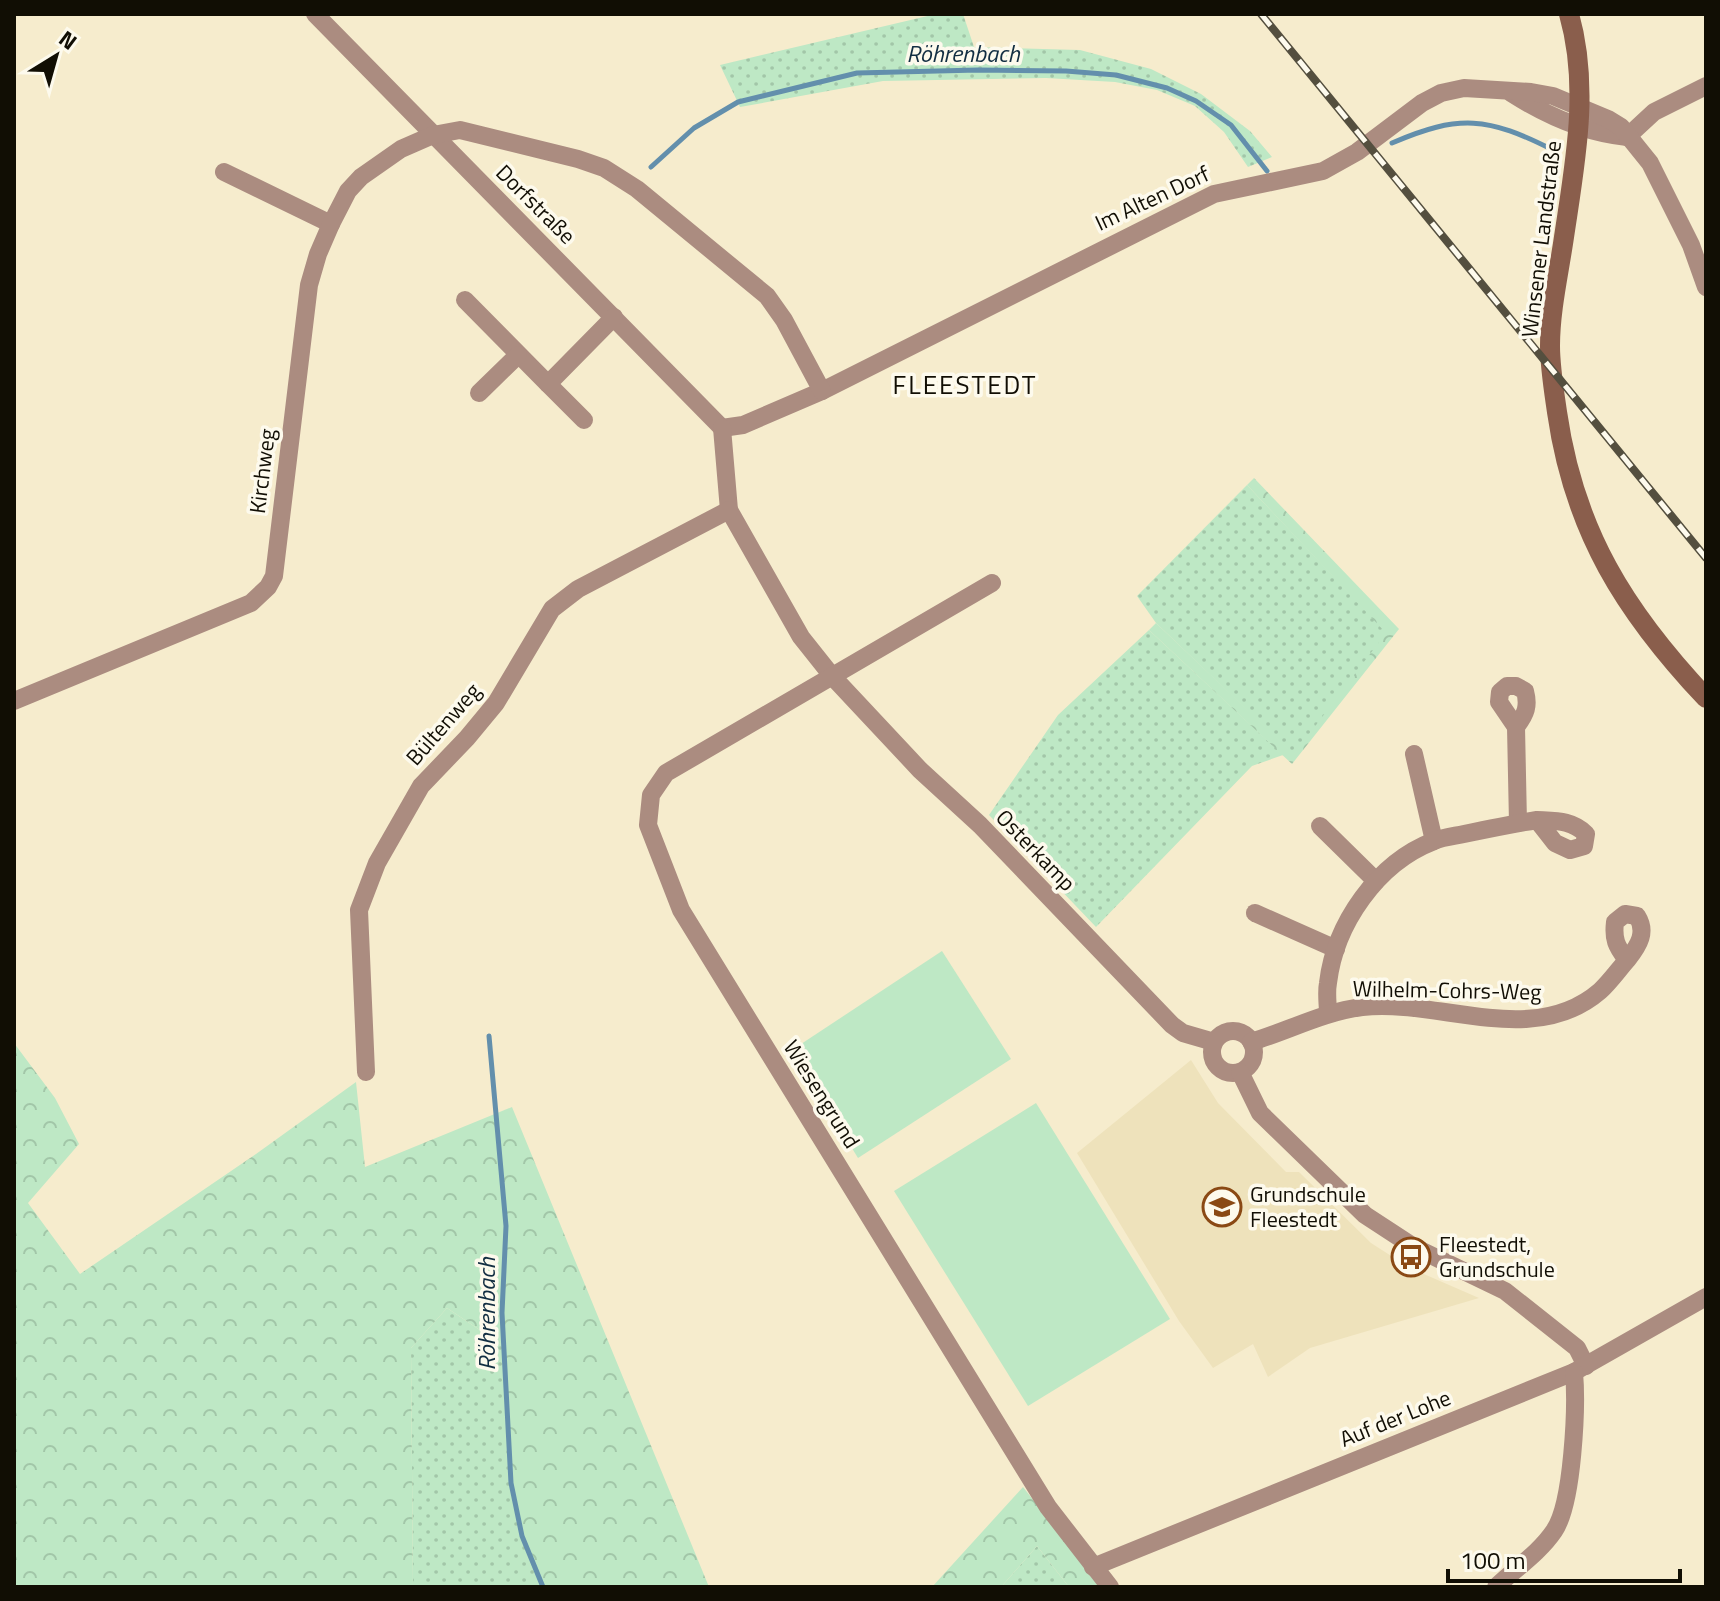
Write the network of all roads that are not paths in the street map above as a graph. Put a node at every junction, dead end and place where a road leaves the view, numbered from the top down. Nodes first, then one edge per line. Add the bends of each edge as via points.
1 (315, 14) edge
2 (1569, 14) edge
3 (1706, 86) edge
4 (1580, 117) junction
5 (433, 135) junction
6 (1627, 137) junction
7 (224, 172) dead end
8 (331, 224) junction
9 (1706, 287) edge
10 (465, 300) dead end
11 (614, 317) junction
12 (518, 355) junction
13 (548, 384) junction
14 (822, 391) junction
15 (479, 393) dead end
16 (584, 420) dead end
17 (722, 428) junction
18 (729, 510) junction
19 (992, 583) dead end
20 (832, 676) junction
21 (1706, 698) edge
22 (14, 701) edge
23 (1516, 727) dead end
24 (1414, 754) dead end
25 (1537, 820) dead end
26 (1518, 823) junction
27 (1320, 826) dead end
28 (1434, 841) junction
29 (1376, 881) junction
30 (1255, 913) dead end
31 (1336, 949) junction
32 (1627, 960) dead end
33 (1328, 1014) junction
34 (1214, 1042) junction
35 (1251, 1042) junction
36 (366, 1072) dead end
37 (1240, 1072) junction
38 (1706, 1297) edge
39 (1580, 1369) junction
40 (1093, 1567) junction
41 (1110, 1587) edge
42 (1496, 1587) edge

1 - 5 street, Dorfstraße
2 - 4 street, Winsener Landstraße
3 - 6 street via 1654,112
4 - 6 street via 1615,123
4 - 14 street, Im Alten Dorf via 1553,96 1531,92 1464,88 1441,93 1323,171 1214,194
4 - 21 street, Winsener Landstraße via 1550,345 1563,454 1582,517 1608,569 1635,615
5 - 8 street, Kirchweg via 401,149 361,177
5 - 11 street, Dorfstraße
5 - 14 street via 460,130 578,159 637,189 767,296
6 - 9 street via 1650,163
7 - 8 street
8 - 22 street, Kirchweg via 309,285 274,576 268,587 251,603
10 - 12 street
11 - 13 street
11 - 17 street, Dorfstraße
12 - 13 street
12 - 15 street
13 - 16 street
14 - 17 street, Im Alten Dorf via 743,425
17 - 18 street, Osterkamp
18 - 20 street, Osterkamp via 801,637
18 - 36 street, Bültenweg via 578,589 552,609 496,703 421,786 377,863 359,910
19 - 20 street
20 - 34 street, Osterkamp via 1172,1025
20 - 40 street, Wiesengrund via 666,773 651,795 648,825 681,910 1048,1507
23 - 26 street
24 - 28 street
25 - 26 street
26 - 28 street
27 - 29 street
28 - 29 street
29 - 31 street via 1354,910
30 - 31 street
31 - 33 street via 1327,984
32 - 33 street, Wilhelm-Cohrs-Weg via 1601,990 1578,1007 1552,1016 1502,1019 1364,1007
33 - 35 street, Wilhelm-Cohrs-Weg
34 - 35 street, Osterkamp via 1237,1032
34 - 37 street via 1217,1066 1227,1073
35 - 37 street via 1252,1060
37 - 39 street via 1260,1113 1365,1215 1414,1247 1505,1291 1577,1348
38 - 39 street, Auf der Lohe
39 - 40 street, Auf der Lohe
39 - 42 street via 1564,1512 1554,1532
40 - 41 street, Wiesengrund

